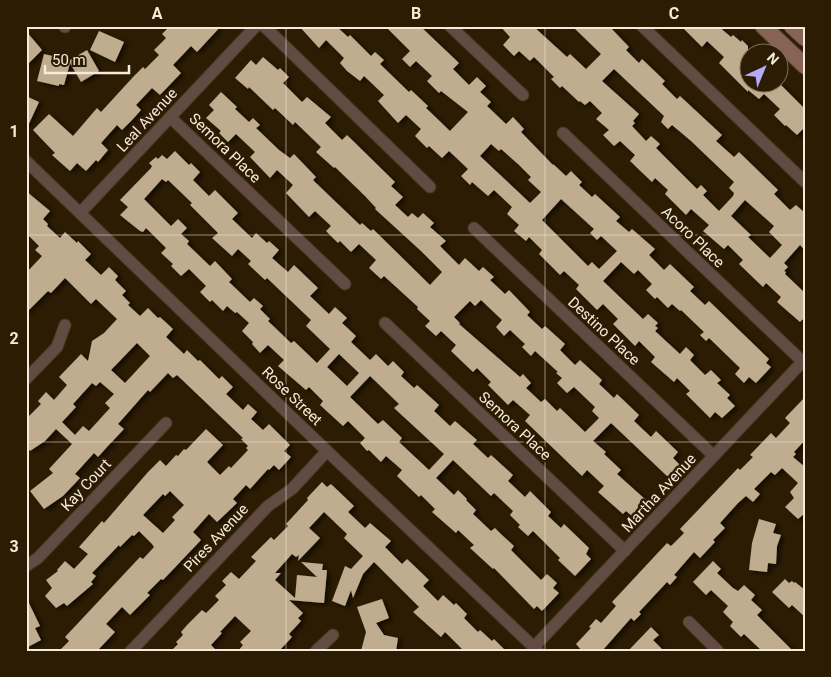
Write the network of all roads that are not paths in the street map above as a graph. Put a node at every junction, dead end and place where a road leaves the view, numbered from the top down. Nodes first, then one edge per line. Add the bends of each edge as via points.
1 (256, 26) edge
2 (264, 26) edge
3 (450, 26) edge
4 (642, 26) edge
5 (763, 26) edge
6 (792, 26) edge
7 (805, 38) edge
8 (805, 66) edge
9 (523, 95) dead end
10 (170, 117) junction
11 (563, 133) dead end
12 (26, 161) edge
13 (805, 182) edge
14 (430, 187) dead end
15 (80, 212) junction
16 (474, 228) dead end
17 (345, 284) dead end
18 (385, 323) dead end
19 (65, 325) dead end
20 (804, 361) edge
21 (26, 379) edge
22 (166, 422) dead end
23 (328, 451) junction
24 (714, 456) junction
25 (625, 551) junction
26 (26, 566) edge
27 (689, 622) dead end
28 (333, 635) dead end
29 (536, 649) edge
30 (131, 651) edge
31 (316, 651) edge
32 (718, 651) edge

1 - 10 street, Leal Avenue
2 - 14 street
3 - 9 street
4 - 13 street
5 - 8 main road
6 - 7 main road
10 - 15 street, Leal Avenue
10 - 17 street, Semora Place
11 - 20 street, Acoro Place
12 - 15 street, Rose Street
15 - 23 street, Rose Street
16 - 24 street, Destino Place
18 - 25 street, Semora Place
19 - 21 street via 57,347
20 - 24 street, Martha Avenue
22 - 26 street, Kay Court via 38,558
23 - 29 street, Rose Street
23 - 30 street, Pires Avenue via 292,489 268,506
24 - 25 street, Martha Avenue
25 - 29 street, Martha Avenue
27 - 32 street
28 - 31 street

